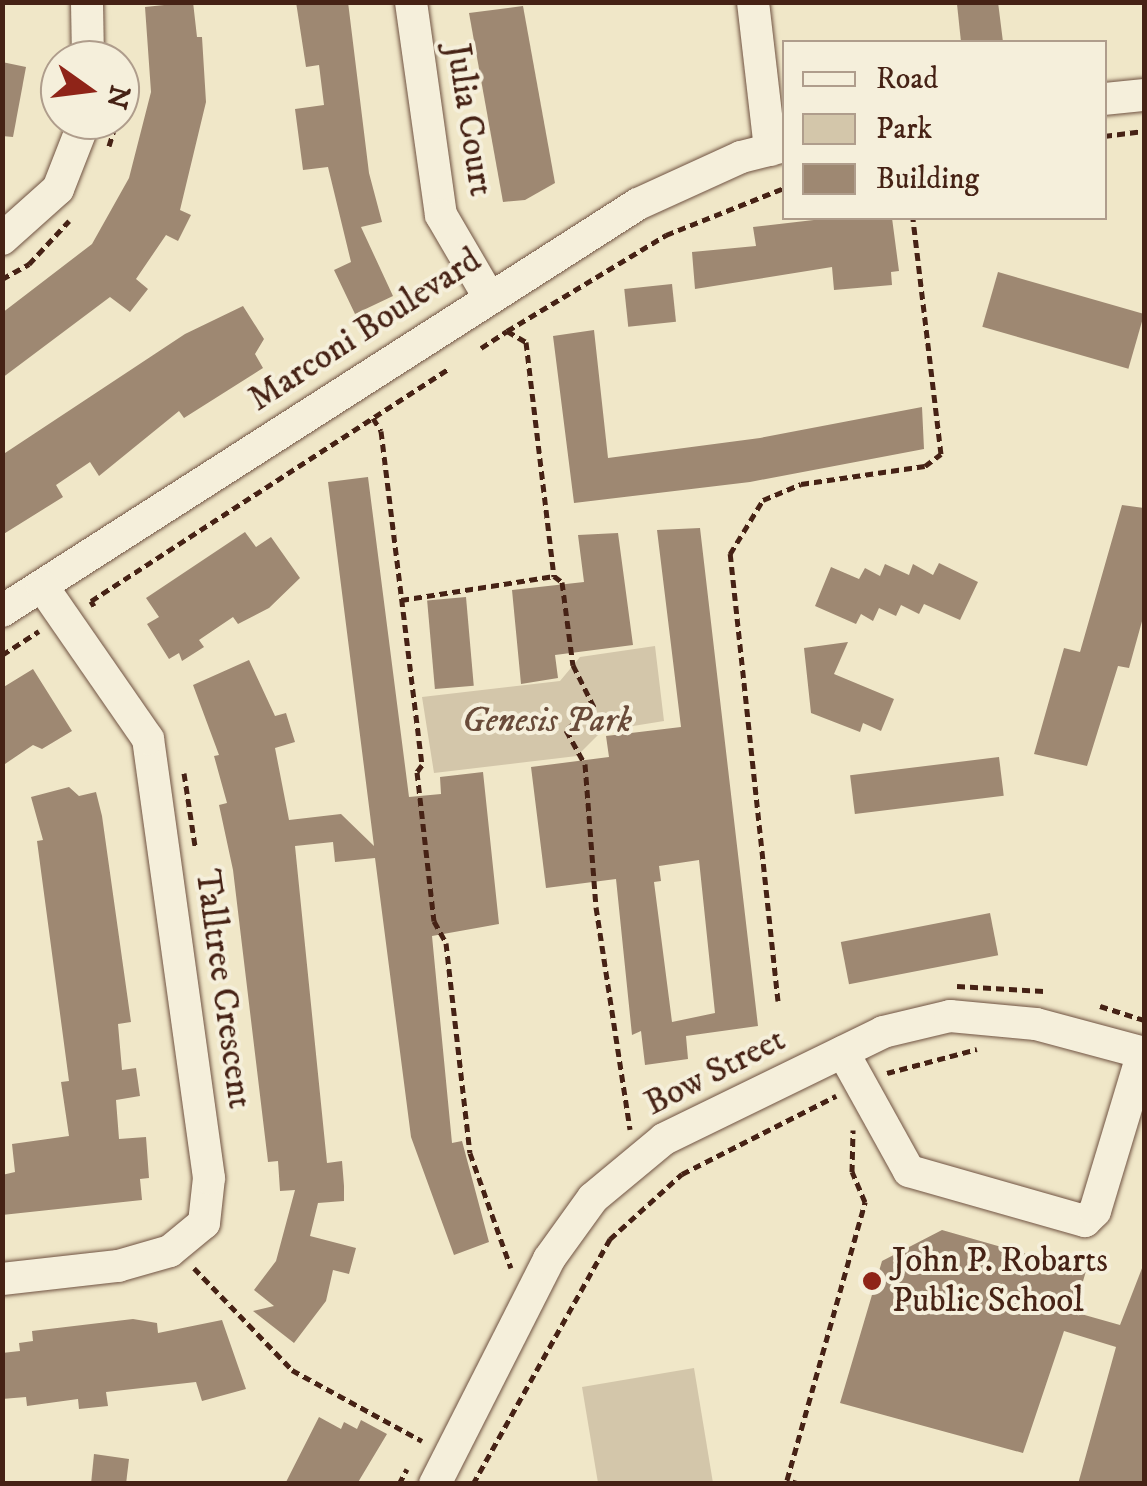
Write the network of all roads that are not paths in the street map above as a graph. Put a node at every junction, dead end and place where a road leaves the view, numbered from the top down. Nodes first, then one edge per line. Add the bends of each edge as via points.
1 (87, 2) edge
2 (411, 2) edge
3 (752, 2) edge
4 (88, 40) edge
5 (1144, 94) edge
6 (1107, 99) edge
7 (77, 140) edge
8 (777, 148) edge
9 (2, 238) edge
10 (489, 298) junction
11 (42, 586) junction
12 (2, 611) edge
13 (843, 1052) junction
14 (1144, 1053) edge
15 (2, 1279) edge
16 (435, 1484) edge

1 - 4 street
2 - 10 street, Julia Court via 441,215
3 - 8 street
5 - 6 street
7 - 9 street via 58,189
8 - 10 street, Marconi Boulevard via 638,204
10 - 11 street, Marconi Boulevard
11 - 12 street, Marconi Boulevard
11 - 15 street, Talltree Crescent via 148,739 209,1178 204,1224 170,1251 118,1266
13 - 14 street, Bow Street via 884,1032 950,1016 1036,1024
13 - 14 street via 909,1171 1085,1221 1095,1212
13 - 16 street, Bow Street via 664,1139 594,1198 549,1259

